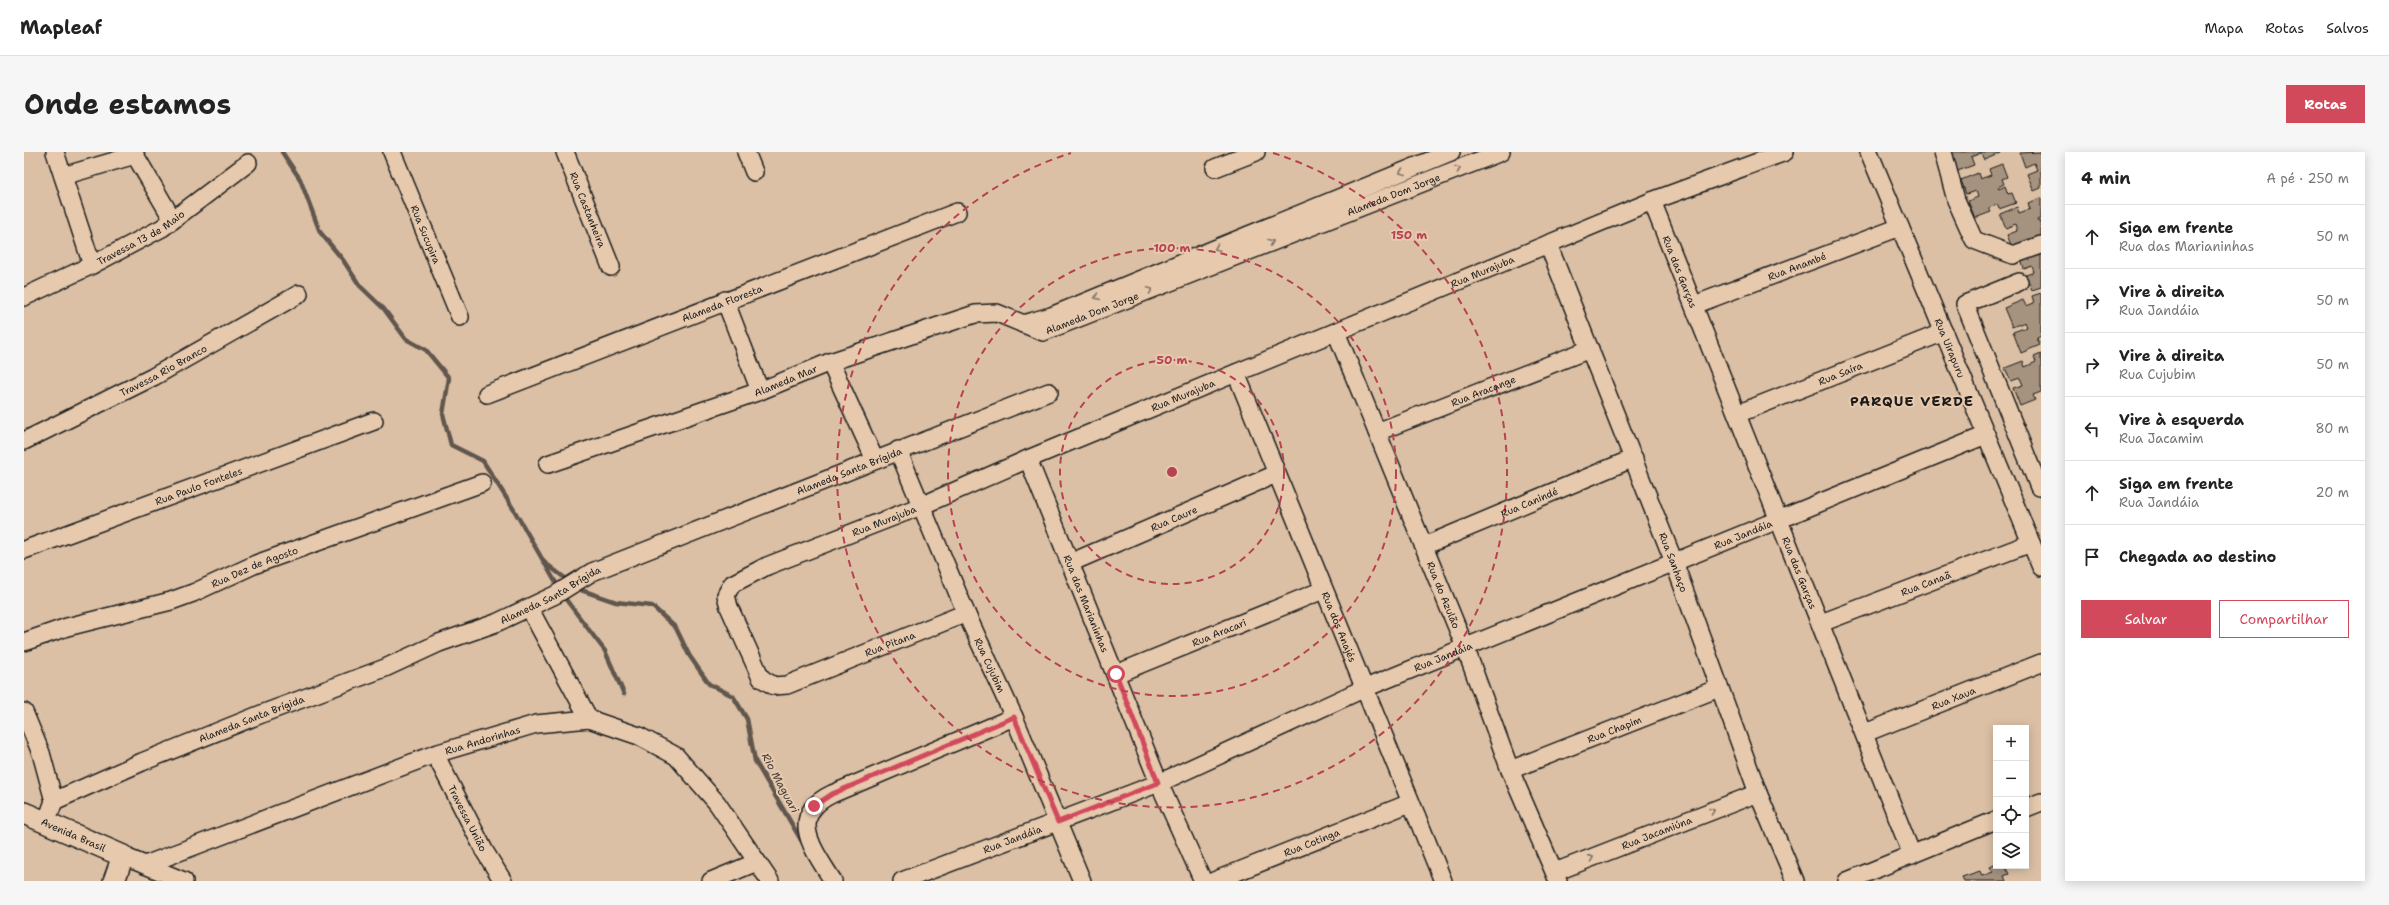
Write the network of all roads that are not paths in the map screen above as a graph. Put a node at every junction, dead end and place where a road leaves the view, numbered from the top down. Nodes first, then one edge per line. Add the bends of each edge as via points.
1 (55, 152) edge
2 (392, 152) edge
3 (565, 152) edge
4 (746, 152) edge
5 (1256, 152) edge
6 (1451, 152) edge
7 (1501, 152) edge
8 (1785, 152) edge
9 (1869, 152) edge
10 (1943, 152) edge
11 (248, 163) dead end
12 (1215, 168) dead end
13 (754, 172) dead end
14 (63, 176) junction
15 (1652, 201) junction
16 (957, 212) dead end
17 (173, 220) junction
18 (1900, 227) junction
19 (1548, 244) junction
20 (2041, 245) edge
21 (92, 265) junction
22 (611, 267) dead end
23 (2019, 282) dead end
24 (299, 294) dead end
25 (24, 297) edge
26 (726, 300) junction
27 (1694, 305) junction
28 (460, 317) dead end
29 (1023, 324) junction
30 (1336, 332) junction
31 (1944, 332) junction
32 (1590, 349) junction
33 (830, 362) junction
34 (1236, 373) junction
35 (760, 391) junction
36 (1049, 392) dead end
37 (487, 394) dead end
38 (1737, 414) junction
39 (374, 421) dead end
40 (1377, 432) junction
41 (1986, 435) junction
42 (24, 441) edge
43 (898, 450) junction
44 (1634, 458) junction
45 (1028, 459) junction
46 (875, 460) junction
47 (548, 464) dead end
48 (1276, 474) junction
49 (482, 482) dead end
50 (2040, 489) edge
51 (921, 506) junction
52 (1779, 519) junction
53 (2031, 543) junction
54 (1424, 546) junction
55 (24, 550) edge
56 (1674, 562) junction
57 (1070, 563) junction
58 (2041, 567) edge
59 (1323, 590) junction
60 (966, 613) junction
61 (534, 617) dead end
62 (1821, 622) junction
63 (24, 642) edge
64 (1465, 647) junction
65 (2041, 663) edge
66 (814, 674) joint
67 (1116, 674) junction
68 (1363, 688) junction
69 (1719, 688) junction
70 (24, 712) edge
71 (1014, 717) junction
72 (589, 720) junction
73 (1865, 733) junction
74 (436, 754) junction
75 (1510, 770) junction
76 (1158, 783) junction
77 (1758, 793) junction
78 (54, 801) junction
79 (2041, 802) edge
80 (1410, 803) junction
81 (2029, 807) edge
82 (24, 813) edge
83 (1993, 821) edge
84 (1058, 822) junction
85 (47, 823) junction
86 (1912, 855) junction
87 (123, 856) junction
88 (757, 862) junction
89 (145, 865) junction
90 (1556, 876) edge
91 (114, 881) edge
92 (184, 881) edge
93 (504, 881) edge
94 (711, 881) edge
95 (770, 881) edge
96 (833, 881) edge
97 (902, 881) edge
98 (1082, 881) edge
99 (1203, 881) edge
100 (1214, 881) edge
101 (1443, 881) edge
102 (1795, 881) edge
103 (1847, 881) edge

1 - 14 street
2 - 28 street, Rua Sucupira
3 - 22 street, Rua Castanheira
4 - 13 street
5 - 12 street
6 -> 29 street, Alameda Dom Jorge via 1051,316
29 -> 7 street, Alameda Dom Jorge via 1043,332
8 - 15 street, Rua Murajuba
9 - 18 street, Rua Uirapuru
10 - 20 street via 1956,200 1974,240 2013,255
11 - 17 street, Travessa 13 de Maio
14 - 17 street via 135,155
14 - 21 street
15 - 19 street, Rua Murajuba
15 - 27 street, Rua das Garças
16 - 26 street, Alameda Floresta
17 - 21 street, Travessa 13 de Maio
18 - 27 street, Rua Anambé
18 - 31 street, Rua Uirapuru
19 - 30 street, Rua Murajuba
19 - 32 street, Rua Sanhaço
21 - 25 street, Travessa 13 de Maio
23 - 50 street via 1965,304
24 - 42 street, Travessa Rio Branco via 152,377
26 - 35 street
26 - 37 street, Alameda Floresta
27 - 38 street, Rua das Garças
29 - 33 street, Alameda Mar via 997,313 975,314
30 - 34 street, Rua Murajuba
30 - 40 street, Rua do Azulão
31 - 38 street, Rua Saíra
31 - 41 street, Rua Uirapuru
32 - 40 street, Rua Aracange
32 - 44 street, Rua Sanhaço
33 - 35 street, Alameda Mar
33 - 46 street
34 - 45 street, Rua Murajuba
34 - 48 street, Rua dos Anajés
35 - 47 street, Alameda Mar
36 - 43 street, Alameda Santa Brígida
38 - 52 street, Rua das Garças
39 - 55 street, Rua Paulo Fonteles
40 - 54 street, Rua do Azulão
41 - 52 street, Rua Jandáia
41 - 53 street, Rua Uirapuru
43 - 46 street, Alameda Santa Brígida
43 - 51 street, Rua Cujubim
44 - 54 street, Rua Canindé
44 - 56 street, Rua Sanhaço
45 - 51 street, Rua Murajuba
45 - 57 street, Rua das Marianinhas
46 - 78 street, Alameda Santa Brígida via 592,572 555,595 496,623 228,727
48 - 57 street, Rua Caure
48 - 59 street, Rua dos Anajés
49 - 63 street, Rua Dez de Agosto via 256,564 171,601 67,627
51 - 60 street, Rua Cujubim
51 - 66 street, Rua Murajuba via 767,566 732,584 728,589 726,595 729,607 761,678 768,684 779,686
52 - 56 street, Rua Jandáia
52 - 62 street, Rua das Garças
53 - 58 street, Rua Uirapuru
53 - 62 street, Rua Canaã
54 - 64 street, Rua do Azulão
56 - 64 street, Rua Jandáia
56 - 69 street, Rua Sanhaço
57 - 67 street, Rua das Marianinhas
59 - 67 street, Rua Aracari
59 - 68 street, Rua dos Anajés
60 - 66 street, Rua Pitana
60 - 71 street, Rua Cujubim
61 - 72 street
62 - 73 street, Rua das Garças
64 - 68 street, Rua Jandáia
64 - 75 street, Rua do Azulão
65 - 73 street, Rua Xaua
67 - 76 street, Rua das Marianinhas
68 - 76 street, Rua Jandáia
68 - 80 street, Rua dos Anajés
69 - 75 street, Rua Chapim
69 - 77 street, Rua Sanhaço
70 - 78 street via 41,753
71 - 84 street, Rua Cujubim
71 - 96 street via 821,799 807,819 806,828 810,842
72 - 74 street, Rua Andorinhas via 536,724
72 - 88 street, Rua Andorinhas via 639,736 676,756 717,803
73 - 86 street, Rua das Garças
74 - 89 street, Rua Andorinhas
74 - 93 street, Travessa União via 485,852
75 - 90 street, Rua do Azulão
76 - 84 street, Rua Jandáia
76 - 99 street, Rua das Marianinhas
90 -> 77 street, Rua Jacamiúna
77 - 102 street, Rua Sanhaço
78 - 85 street
79 - 81 street
80 - 100 street, Rua Cotinga
80 - 101 street, Rua dos Anajés
82 - 85 main road, Avenida Brasil
83 - 86 street
84 - 97 street, Rua Jandáia
84 - 98 street, Rua Cujubim
85 - 87 main road, Avenida Brasil
86 - 103 street
87 - 89 street
87 - 91 main road
88 - 94 street
88 - 95 street, Rua Andorinhas
89 - 92 street

